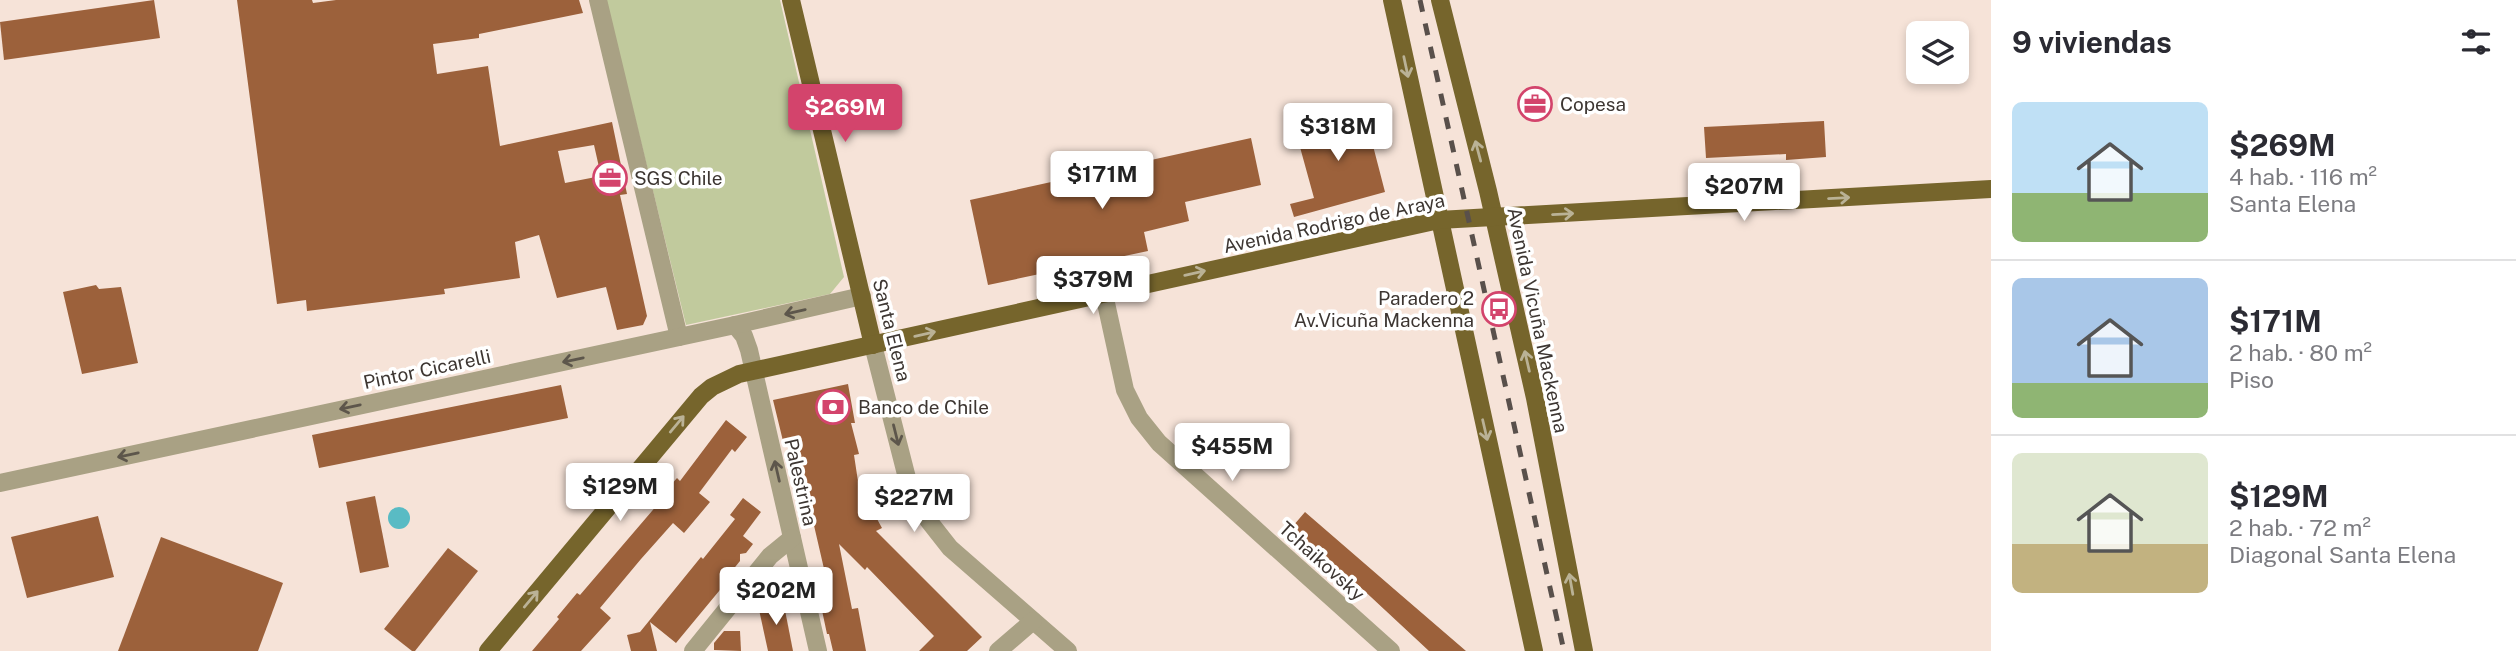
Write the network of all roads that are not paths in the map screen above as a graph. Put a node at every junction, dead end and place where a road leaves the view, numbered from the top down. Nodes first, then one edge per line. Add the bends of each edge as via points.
1 (598, 0) edge
2 (791, 0) edge
3 (1392, 0) edge
4 (1440, 0) edge
5 (1991, 189) edge
6 (1495, 218) junction
7 (1439, 220) junction
8 (1104, 294) junction
9 (862, 296) junction
10 (735, 326) junction
11 (679, 337) junction
12 (873, 345) junction
13 (746, 373) junction
14 (0, 483) edge
15 (792, 538) junction
16 (1033, 621) junction
17 (488, 651) edge
18 (693, 651) edge
19 (818, 651) edge
20 (998, 651) edge
21 (1068, 651) edge
22 (1391, 651) edge
23 (1534, 651) edge
24 (1584, 651) edge

1 - 11 street
2 - 9 main road, Santa Elena
3 -> 7 main road
6 -> 4 main road, Avenida Vicuña Mackenna
6 -> 5 main road, Avenida Rodrigo de Araya
6 - 7 main road, Avenida Rodrigo de Araya
24 -> 6 main road, Avenida Vicuña Mackenna
8 -> 7 main road, Avenida Rodrigo de Araya
7 -> 23 main road
12 -> 8 main road, Avenida Rodrigo de Araya
8 - 22 street, Tchaikovsky via 1125,390 1159,443
9 -> 10 street, Pintor Cicarelli
9 - 12 main road, Santa Elena
10 - 11 street, Pintor Cicarelli
10 - 13 street, Palestrina via 744,336
11 -> 14 street, Pintor Cicarelli
12 - 13 main road, Avenida Rodrigo de Araya
12 -> 16 street, Santa Elena via 907,478 923,512 950,548
15 -> 13 street, Palestrina
17 -> 13 main road, Avenida Rodrigo de Araya via 701,396
15 - 18 street via 770,556
15 - 19 street, Palestrina
16 - 20 street
16 - 21 street, Santa Elena

